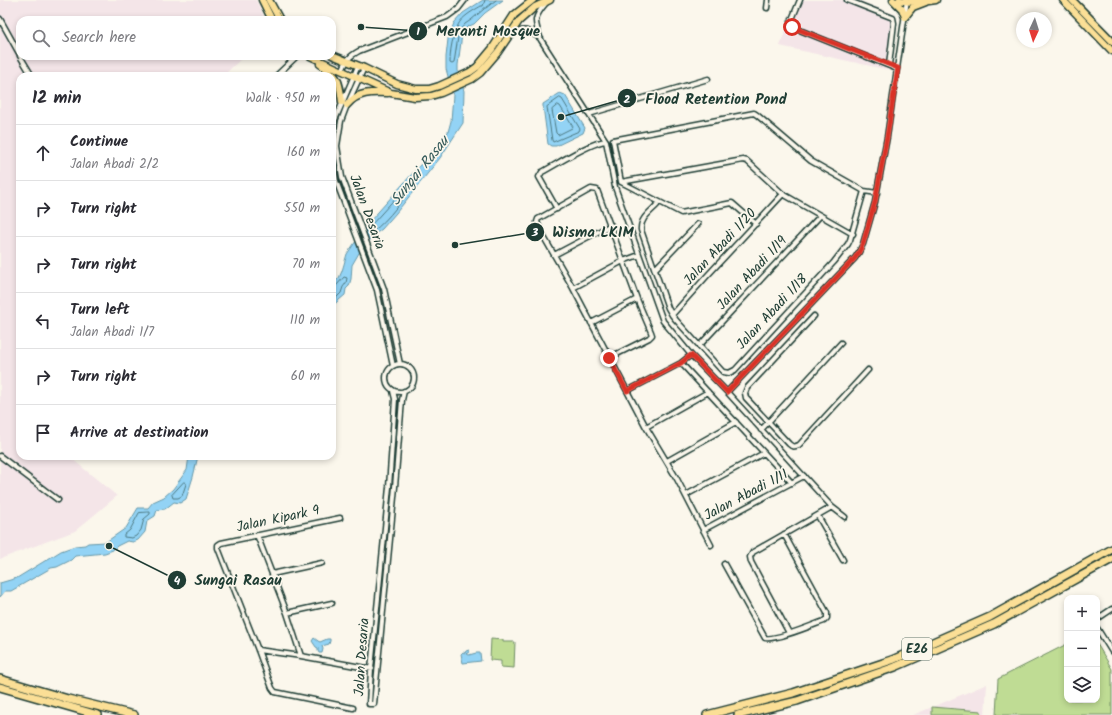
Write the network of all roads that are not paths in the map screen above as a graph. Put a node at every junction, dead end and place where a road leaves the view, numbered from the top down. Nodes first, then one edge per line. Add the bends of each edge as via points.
1 (262, 0) edge
2 (466, 0) edge
3 (533, 0) edge
4 (768, 0) edge
5 (800, 0) edge
6 (847, 0) edge
7 (893, 0) edge
8 (899, 0) edge
9 (936, 0) edge
10 (1063, 0) edge
11 (1072, 0) edge
12 (271, 1) edge
13 (549, 1) edge
14 (907, 1) edge
15 (926, 2) junction
16 (766, 8) dead end
17 (270, 16) edge
18 (278, 16) edge
19 (905, 17) junction
20 (0, 19) edge
21 (505, 40) junction
22 (541, 40) junction
23 (1112, 41) edge
24 (16, 49) edge
25 (1112, 51) edge
26 (336, 57) edge
27 (22, 60) edge
28 (293, 60) edge
29 (315, 60) edge
30 (319, 60) edge
31 (347, 61) junction
32 (889, 65) junction
33 (361, 67) junction
34 (898, 68) junction
35 (342, 71) junction
36 (30, 72) edge
37 (280, 72) edge
38 (332, 72) edge
39 (336, 77) edge
40 (356, 77) junction
41 (708, 79) dead end
42 (391, 94) junction
43 (344, 103) junction
44 (589, 114) junction
45 (336, 118) edge
46 (606, 141) junction
47 (336, 181) edge
48 (621, 182) junction
49 (864, 192) junction
50 (877, 193) junction
51 (784, 194) junction
52 (657, 205) dead end
53 (557, 209) junction
54 (820, 216) junction
55 (698, 224) dead end
56 (756, 224) junction
57 (611, 225) junction
58 (852, 234) junction
59 (554, 255) junction
60 (639, 255) junction
61 (623, 261) junction
62 (654, 269) junction
63 (573, 288) junction
64 (637, 299) junction
65 (672, 315) junction
66 (814, 316) dead end
67 (591, 323) junction
68 (841, 343) dead end
69 (699, 346) junction
70 (691, 355) junction
71 (609, 358) junction
72 (681, 363) junction
73 (400, 364) junction
74 (393, 366) junction
75 (868, 370) dead end
76 (393, 390) junction
77 (404, 391) junction
78 (627, 391) junction
79 (708, 392) junction
80 (727, 392) junction
81 (736, 422) junction
82 (769, 422) junction
83 (646, 427) junction
84 (761, 430) junction
85 (764, 453) junction
86 (0, 456) edge
87 (667, 461) junction
88 (804, 476) junction
89 (792, 483) junction
90 (686, 495) junction
91 (58, 500) dead end
92 (832, 507) junction
93 (818, 516) junction
94 (845, 517) dead end
95 (340, 518) dead end
96 (703, 530) junction
97 (784, 534) junction
98 (257, 535) junction
99 (711, 545) dead end
100 (1112, 549) edge
101 (1112, 559) edge
102 (843, 560) dead end
103 (322, 563) dead end
104 (724, 564) dead end
105 (272, 574) junction
106 (332, 603) dead end
107 (1112, 609) edge
108 (287, 613) junction
109 (1100, 617) edge
110 (1099, 631) edge
111 (789, 633) junction
112 (258, 650) junction
113 (1112, 652) edge
114 (301, 656) junction
115 (371, 669) junction
116 (377, 670) junction
117 (0, 679) edge
118 (0, 687) edge
119 (354, 708) dead end
120 (98, 715) edge
121 (133, 715) edge
122 (707, 715) edge
123 (738, 715) edge

1 - 17 main road
2 - 31 street via 447,17 359,51
3 - 33 main road via 514,15 484,60 470,72 439,86 416,89 397,84
4 - 16 street
5 - 32 street via 790,24 792,27
6 - 32 street via 893,18
7 - 19 main road via 902,9
8 - 14 main road
9 - 15 main road
10 - 25 main road
11 - 23 main road
12 - 18 main road
13 - 21 main road via 535,7 519,21
13 - 22 street via 538,12 536,18
14 - 15 main road
14 - 19 street
15 - 19 main road via 913,7
19 - 34 street
20 - 24 street
21 - 22 street via 517,32 528,31
21 - 42 main road via 486,68 472,79 430,96
22 - 44 street
26 - 31 main road
27 - 36 street
28 - 37 street
29 - 38 main road
30 - 35 main road
31 - 33 main road
31 - 35 street
32 - 34 street
33 - 40 street, Jalan Desaria
33 - 40 street, Jalan Desaria
34 - 50 street
35 - 40 main road
39 - 43 main road
40 - 42 main road
40 - 43 street, Jalan Desaria
41 - 44 street
42 - 43 main road via 365,93
43 - 45 street, Jalan Desaria
43 - 73 street, Jalan Desaria via 337,146 342,177 384,289
44 - 46 street
46 - 53 street via 596,143 542,172 539,178
46 - 60 street via 614,187
47 - 74 street, Jalan Desaria via 377,290
48 - 49 street via 613,140 754,113 811,161
48 - 51 street via 743,160
48 - 56 street via 681,213 732,203
49 - 50 street
49 - 58 street, Jalan Abadi 1/18
50 - 80 street via 863,244 855,258
51 - 54 street
51 - 56 street, Jalan Abadi 1/20
52 - 62 street, Jalan Abadi 1/18 via 640,225
53 - 57 street via 594,188
53 - 59 street via 537,222
54 - 58 street
54 - 69 street, Jalan Abadi 1/19
55 - 62 street
56 - 65 street, Jalan Abadi 1/20
57 - 59 street
57 - 61 street
58 - 69 street, Jalan Abadi 1/18 via 848,244 834,262 732,372 723,372
59 - 63 street
60 - 61 street
60 - 70 street via 663,321
61 - 63 street
61 - 64 street
62 - 65 street, Jalan Abadi 1/18
63 - 67 street
64 - 67 street
64 - 71 street via 652,335
65 - 69 street, Jalan Abadi 1/18
66 - 82 street via 747,388 746,398
67 - 71 street
68 - 82 street
70 - 72 street
70 - 80 street
71 - 78 street
72 - 78 street
72 - 79 street
73 - 74 street
73 - 77 street, Jalan Desaria via 407,366 414,379 411,387
74 - 76 street, Jalan Desaria via 386,377 388,385
75 - 82 street via 799,445 791,446
76 - 77 street
76 - 115 street, Jalan Desaria via 395,400 389,487
77 - 116 street, Jalan Desaria
78 - 83 street
79 - 81 street
79 - 83 street
80 - 84 street
81 - 85 street
81 - 87 street
82 - 84 street
83 - 87 street
84 - 88 street
85 - 89 street
85 - 90 street
86 - 91 street
87 - 90 street
88 - 89 street, Jalan Abadi 1/11
88 - 92 street
89 - 96 street, Jalan Abadi 1/11
90 - 96 street
92 - 93 street
92 - 94 street
93 - 97 street
93 - 102 street
95 - 98 street, Jalan Kipark 9
96 - 99 street
97 - 111 street via 753,552 750,559
97 - 111 street via 827,615 824,621
98 - 105 street
98 - 112 street, Jalan Kipark 9 via 221,543 218,548
100 - 122 highway, E26 via 990,617 892,660 793,693
101 - 123 highway, E26 via 994,624 895,667 797,701
103 - 105 street
104 - 111 street via 765,638
105 - 108 street
106 - 108 street
107 - 109 street
108 - 114 street
110 - 113 street
112 - 114 street
112 - 119 street via 275,692
114 - 115 street
115 - 116 street
115 - 116 street, Jalan Desaria via 369,704 374,704
117 - 121 highway
118 - 120 highway

